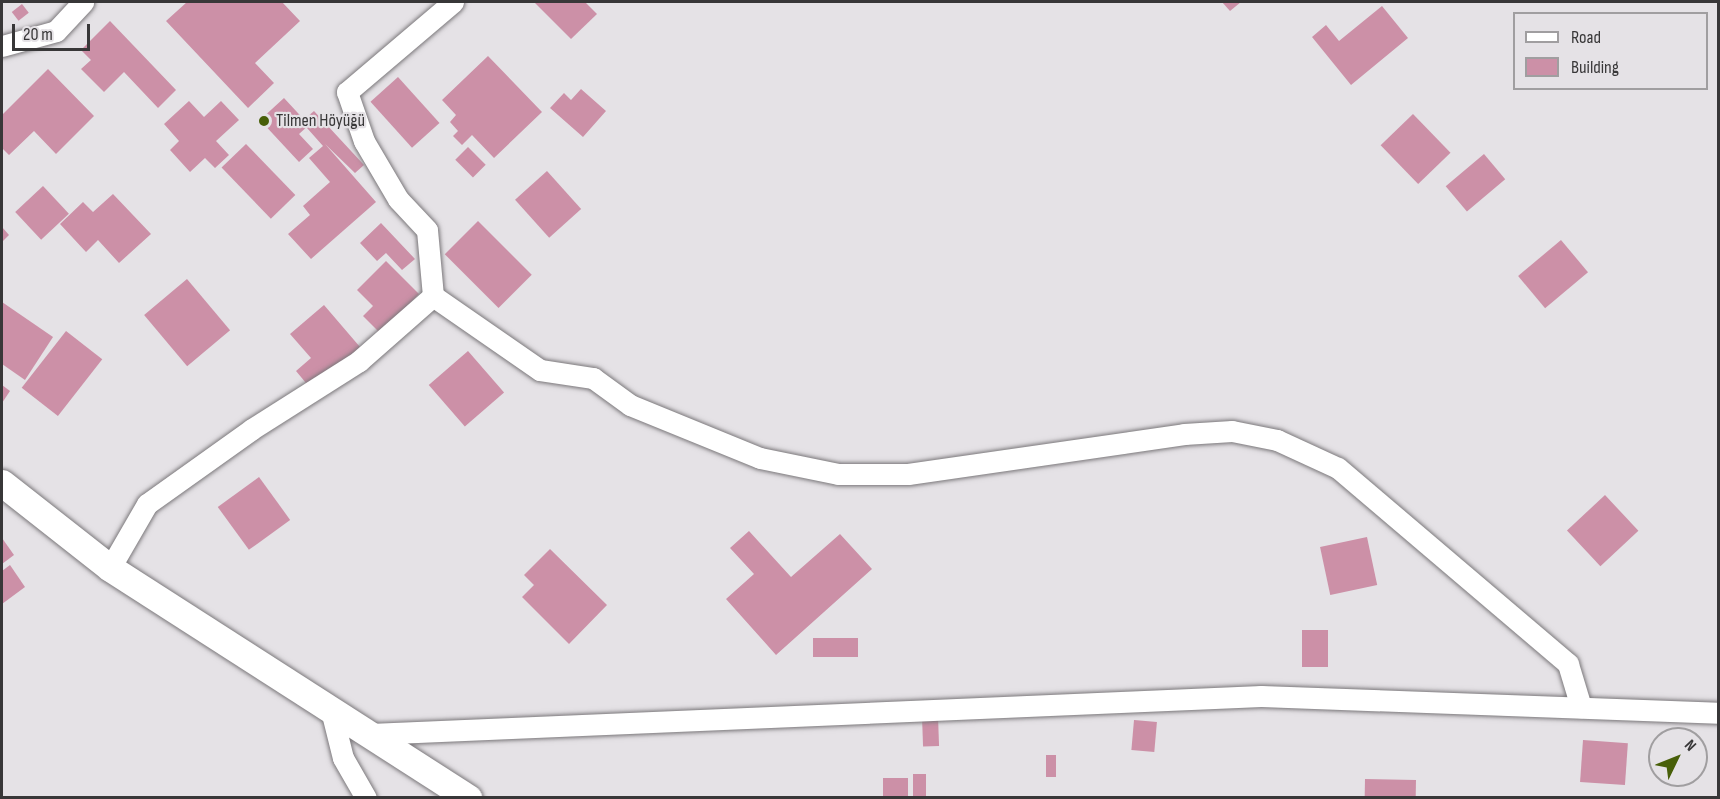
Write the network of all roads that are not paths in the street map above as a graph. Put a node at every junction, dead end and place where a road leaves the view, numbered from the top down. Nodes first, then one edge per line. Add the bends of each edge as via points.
1 (83, 2) edge
2 (453, 2) edge
3 (2, 46) edge
4 (433, 296) junction
5 (2, 483) edge
6 (110, 568) junction
7 (1581, 707) junction
8 (331, 710) junction
9 (1719, 713) edge
10 (370, 734) junction
11 (366, 798) edge
12 (468, 798) edge

1 - 3 street via 56,31
2 - 4 street via 347,92 364,141 398,199 427,230
4 - 6 street via 359,361 252,429 147,504
4 - 7 street via 540,370 592,378 630,405 760,458 838,474 908,474 1184,434 1232,432 1277,440 1338,468 1568,664
5 - 6 street
6 - 8 street
7 - 9 street
7 - 10 street via 1261,696
8 - 10 street
8 - 11 street via 343,758
10 - 12 street

